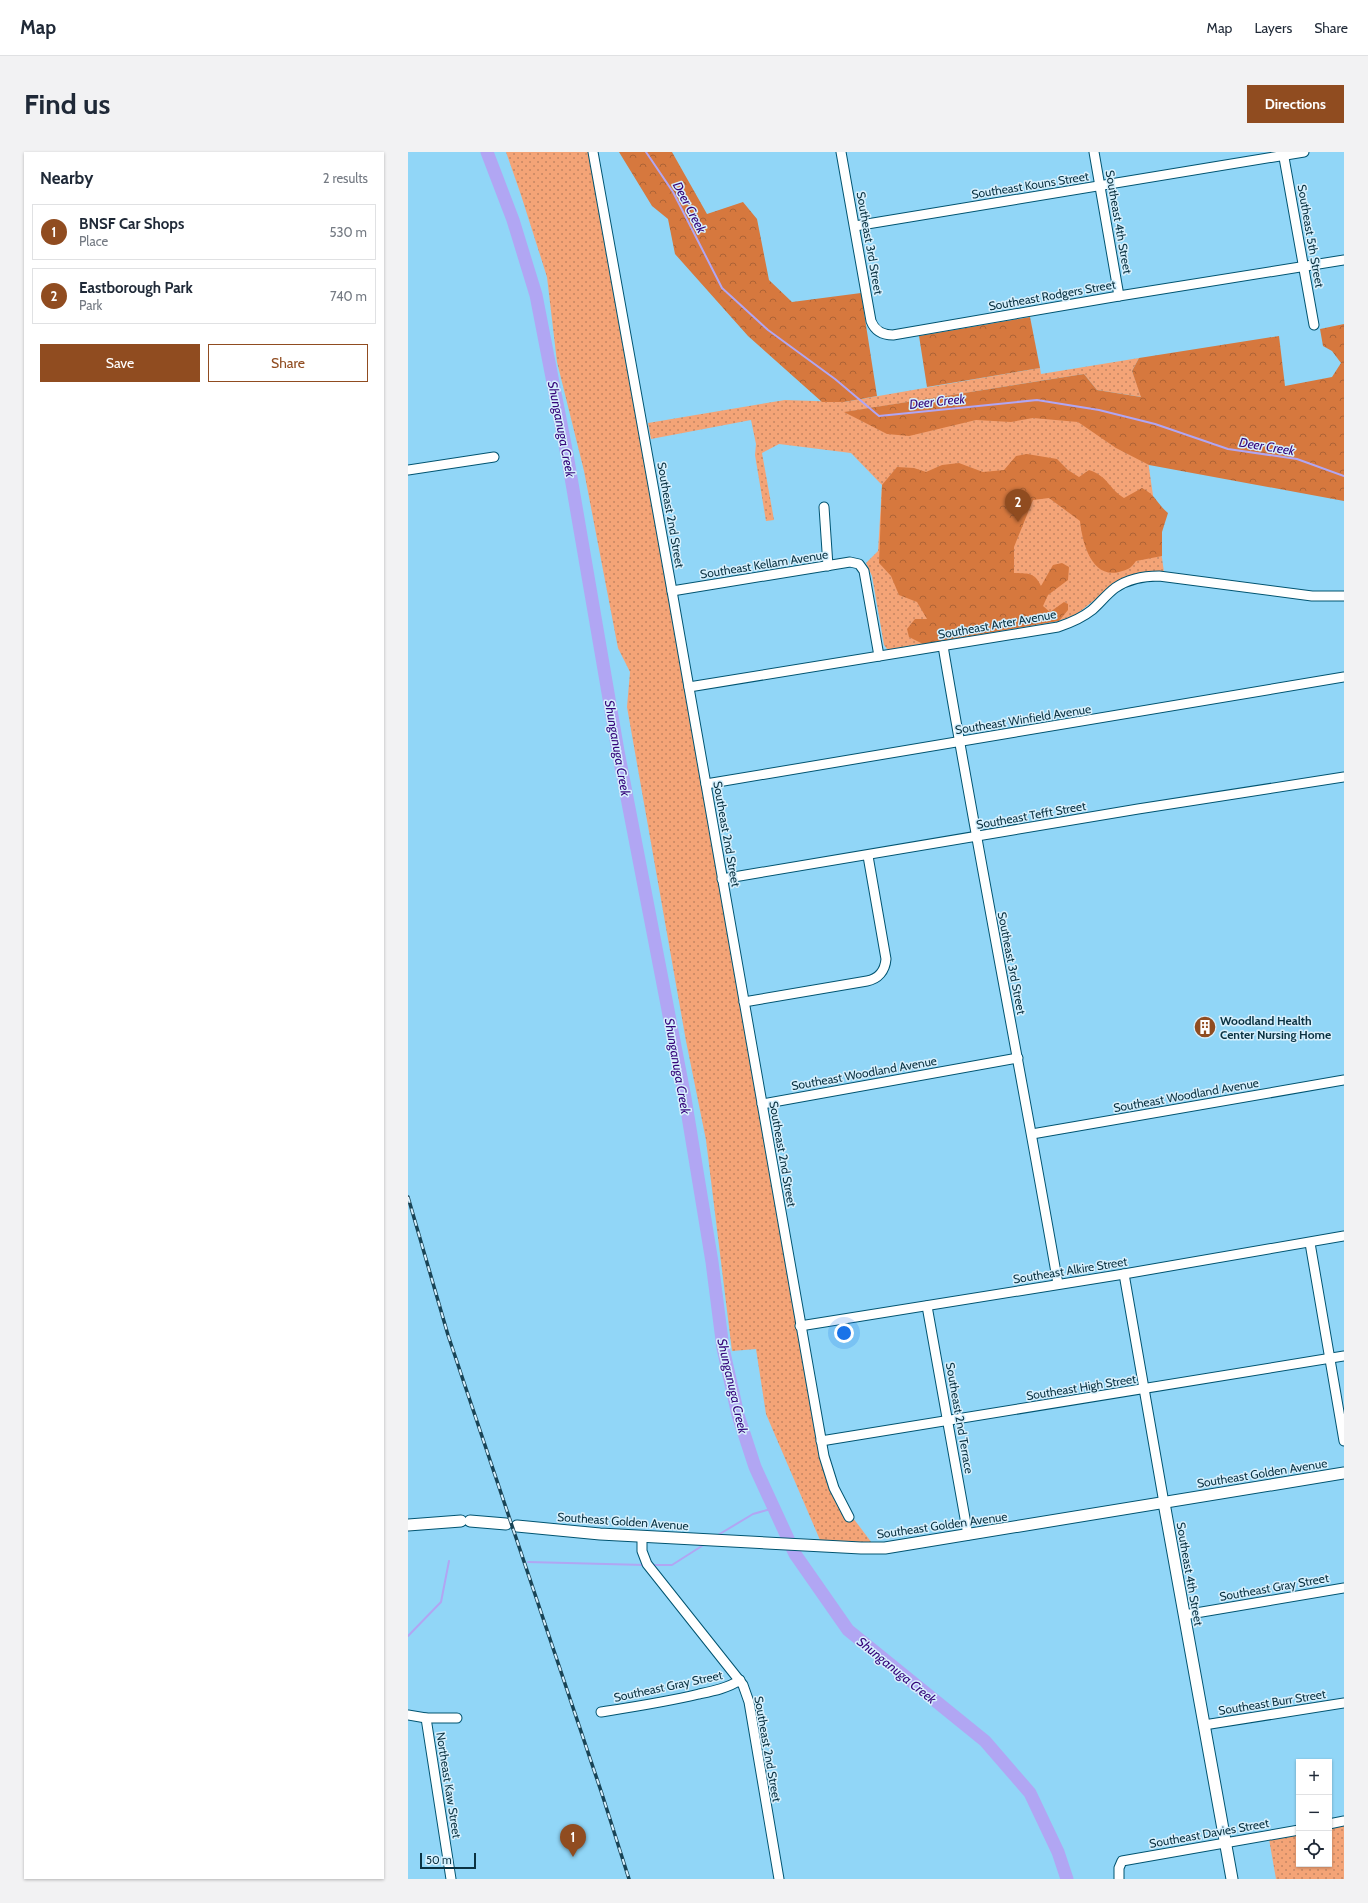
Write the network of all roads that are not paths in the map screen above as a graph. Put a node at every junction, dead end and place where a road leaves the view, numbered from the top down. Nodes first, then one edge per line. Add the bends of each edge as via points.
1 (592, 152) edge
2 (841, 152) edge
3 (1094, 152) edge
4 (1304, 152) edge
5 (1284, 154) edge
6 (1100, 185) junction
7 (855, 226) junction
8 (1344, 260) edge
9 (1304, 266) junction
10 (1119, 296) junction
11 (1314, 325) dead end
12 (882, 334) joint
13 (494, 457) dead end
14 (408, 470) edge
15 (824, 507) dead end
16 (828, 566) junction
17 (672, 591) junction
18 (1344, 596) edge
19 (943, 646) junction
20 (879, 656) junction
21 (1344, 677) edge
22 (689, 687) junction
23 (959, 741) junction
24 (1344, 777) edge
25 (706, 784) junction
26 (975, 837) junction
27 (868, 856) junction
28 (722, 879) junction
29 (744, 1002) junction
30 (1018, 1058) junction
31 (1344, 1080) edge
32 (762, 1104) junction
33 (1032, 1134) junction
34 (1344, 1236) edge
35 (1310, 1243) junction
36 (1124, 1274) junction
37 (1058, 1284) junction
38 (927, 1306) junction
39 (800, 1326) junction
40 (1344, 1356) edge
41 (1329, 1358) junction
42 (1144, 1388) junction
43 (948, 1421) junction
44 (821, 1441) junction
45 (1344, 1441) edge
46 (1344, 1473) edge
47 (1164, 1503) junction
48 (849, 1517) dead end
49 (506, 1524) dead end
50 (408, 1525) edge
51 (517, 1526) dead end
52 (968, 1535) junction
53 (642, 1537) junction
54 (1344, 1588) edge
55 (1184, 1615) junction
56 (740, 1680) junction
57 (1344, 1703) edge
58 (601, 1712) dead end
59 (408, 1715) edge
60 (426, 1718) junction
61 (458, 1718) dead end
62 (1204, 1725) junction
63 (1344, 1821) edge
64 (1332, 1823) edge
65 (1296, 1831) edge
66 (1225, 1843) junction
67 (451, 1879) edge
68 (779, 1879) edge
69 (1119, 1879) edge
70 (1232, 1879) edge

1 - 17 street, Southeast 2nd Street
2 - 7 street, Southeast 3rd Street
3 - 6 street, Southeast 4th Street
4 - 5 street, Southeast Kouns Street
5 - 6 street, Southeast Kouns Street
5 - 9 street, Southeast 5th Street
6 - 7 street, Southeast Kouns Street
6 - 10 street, Southeast 4th Street
7 - 12 street, Southeast 3rd Street via 871,320 874,328
8 - 9 street, Southeast Rodgers Street
9 - 10 street, Southeast Rodgers Street
9 - 11 street, Southeast 5th Street
10 - 12 street, Southeast Rodgers Street via 893,335
13 - 14 street
15 - 16 street
16 - 17 street, Southeast Kellam Avenue
16 - 20 street, Southeast Kellam Avenue via 850,562 859,564 864,571
17 - 22 street, Southeast 2nd Street
18 - 19 street, Southeast Arter Avenue via 1312,596 1147,576 1115,588 1091,610 1070,623
19 - 20 street, Southeast Arter Avenue
19 - 23 street, Southeast 3rd Street
20 - 22 street, Southeast Arter Avenue
21 - 23 street, Southeast Winfield Avenue
22 - 25 street, Southeast 2nd Street
23 - 25 street, Southeast Winfield Avenue
23 - 26 street, Southeast 3rd Street
24 - 26 street, Southeast Tefft Street
25 - 28 street, Southeast 2nd Street
26 - 27 street, Southeast Tefft Street
26 - 30 street, Southeast 3rd Street
27 - 28 street, Southeast Tefft Street
27 - 29 street via 886,960 880,974 875,979 867,981
28 - 29 street, Southeast 2nd Street
29 - 32 street, Southeast 2nd Street
30 - 32 street, Southeast Woodland Avenue
30 - 33 street, Southeast 3rd Street
31 - 33 street, Southeast Woodland Avenue
32 - 39 street, Southeast 2nd Street
33 - 37 street, Southeast 3rd Street
34 - 35 street, Southeast Alkire Street
35 - 36 street, Southeast Alkire Street
35 - 41 street
36 - 37 street, Southeast Alkire Street
36 - 42 street, Southeast 4th Street
37 - 38 street, Southeast Alkire Street
38 - 39 street, Southeast Alkire Street
38 - 43 street, Southeast 2nd Terrace
39 - 44 street, Southeast 2nd Street
40 - 41 street, Southeast High Street
41 - 42 street, Southeast High Street
41 - 45 street
42 - 43 street, Southeast High Street
42 - 47 street, Southeast 4th Street
43 - 44 street, Southeast High Street
43 - 52 street, Southeast 2nd Terrace
44 - 48 street, Southeast 2nd Street via 834,1488
46 - 47 street, Southeast Golden Avenue
47 - 52 street, Southeast Golden Avenue
47 - 55 street, Southeast 4th Street
49 - 50 street via 466,1521
51 - 53 street, Southeast Golden Avenue
52 - 53 street, Southeast Golden Avenue via 891,1548
53 - 56 street, Southeast 2nd Street via 642,1551 647,1564
54 - 55 street, Southeast Gray Street
55 - 62 street, Southeast 4th Street
56 - 58 street, Southeast Gray Street via 717,1690
56 - 68 street, Southeast 2nd Street via 749,1702
57 - 62 street, Southeast Burr Street
59 - 60 street
60 - 61 street
60 - 67 street, Northeast Kaw Street
62 - 66 street, Southeast 4th Street
63 - 64 street
65 - 66 street, Southeast Davies Street
66 - 69 street, Southeast Davies Street via 1122,1860
66 - 70 street, Southeast 4th Street

